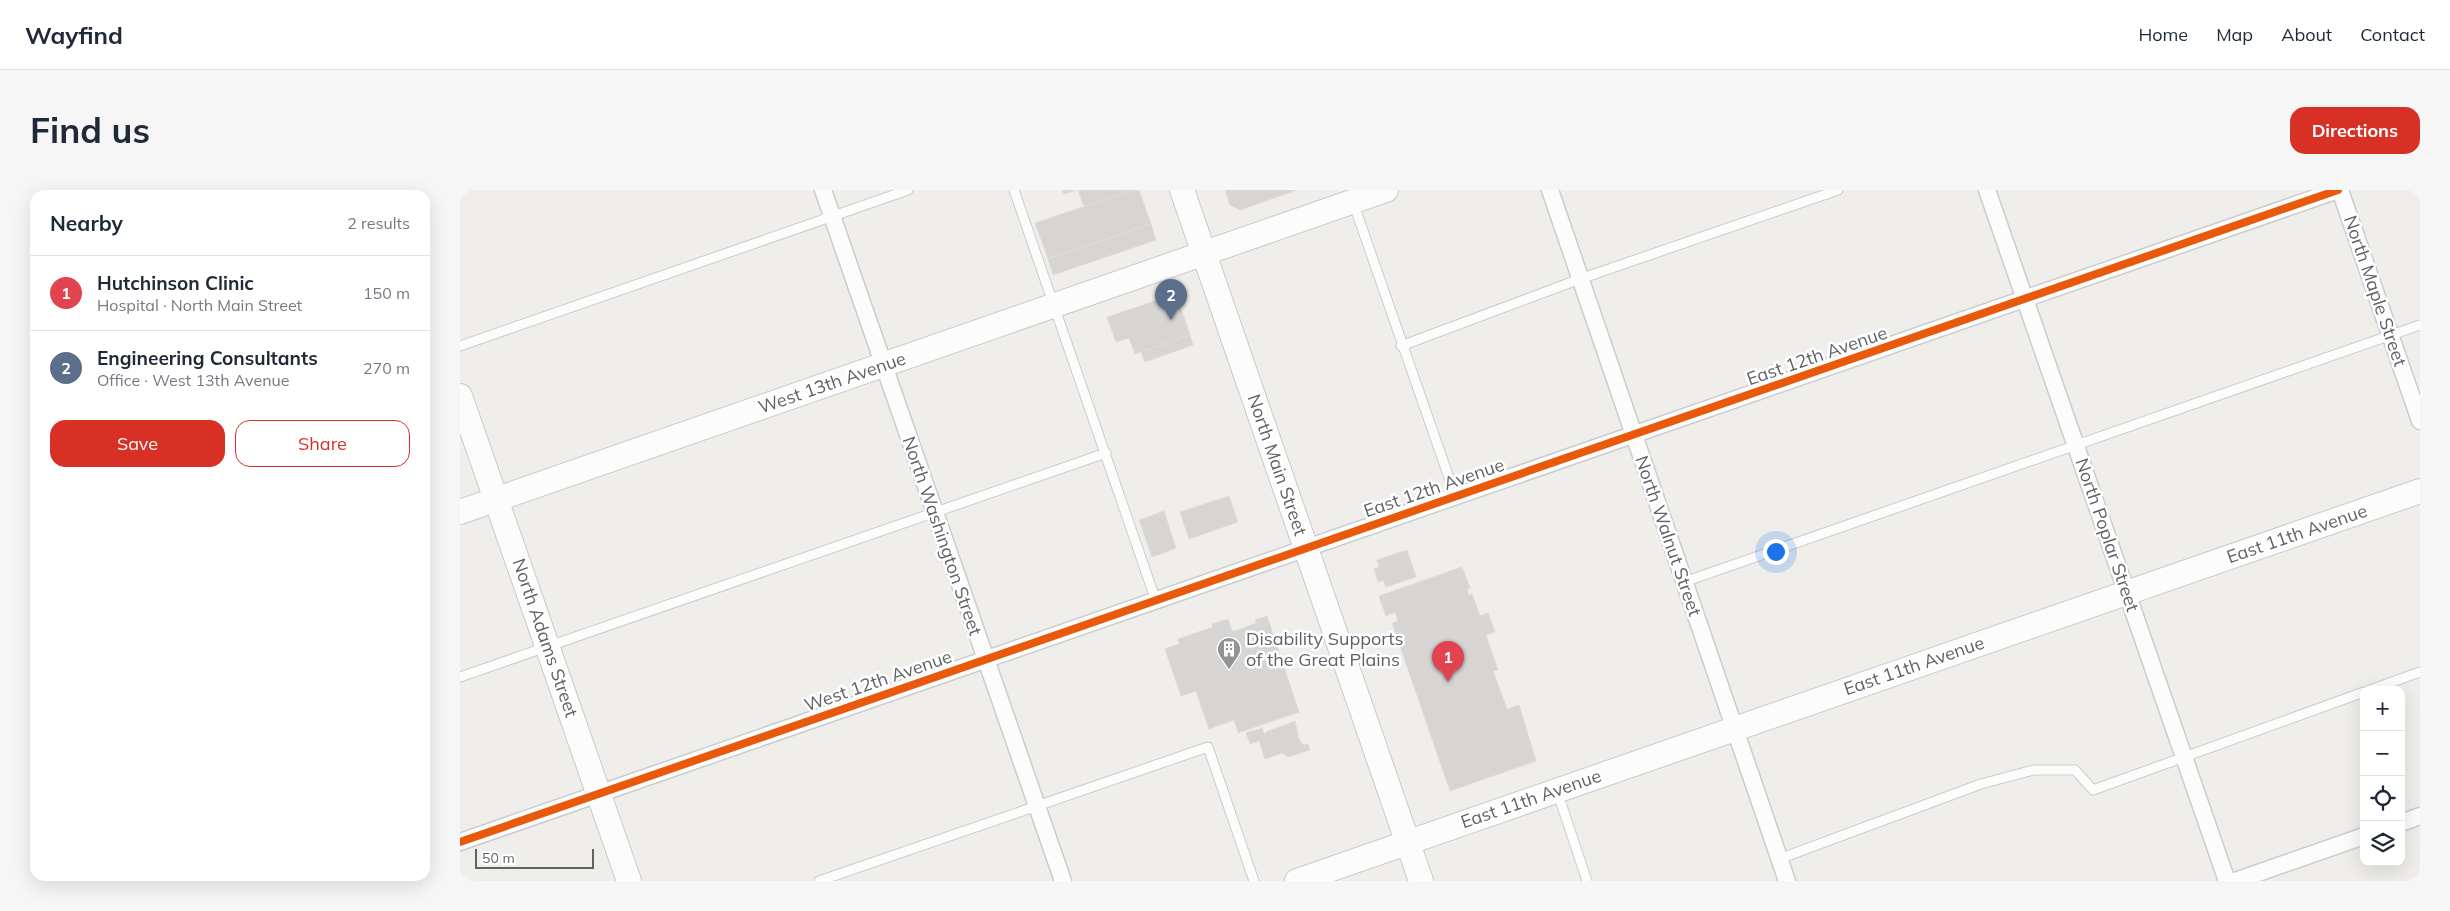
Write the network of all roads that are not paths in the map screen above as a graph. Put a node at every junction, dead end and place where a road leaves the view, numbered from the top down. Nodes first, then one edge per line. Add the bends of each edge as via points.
1 (822, 190) edge
2 (908, 190) edge
3 (1014, 190) edge
4 (1182, 190) edge
5 (1386, 190) edge
6 (1550, 190) edge
7 (1838, 190) edge
8 (1987, 190) edge
9 (2339, 190) edge
10 (1352, 202) junction
11 (832, 217) junction
12 (1204, 253) junction
13 (1580, 279) junction
14 (2025, 299) junction
15 (1055, 306) junction
16 (2420, 325) edge
17 (2390, 336) junction
18 (460, 346) edge
19 (1401, 346) junction
20 (883, 365) junction
21 (460, 396) edge
22 (2420, 421) edge
23 (1633, 436) junction
24 (2077, 446) junction
25 (1106, 453) junction
26 (2420, 491) edge
27 (1455, 495) junction
28 (496, 499) junction
29 (460, 512) edge
30 (934, 513) junction
31 (1306, 548) junction
32 (1684, 582) junction
33 (2126, 592) junction
34 (1156, 601) junction
35 (548, 647) junction
36 (985, 660) junction
37 (2420, 672) edge
38 (460, 677) edge
39 (2381, 686) edge
40 (2360, 693) edge
41 (1735, 729) junction
42 (2183, 756) junction
43 (1556, 790) junction
44 (599, 794) junction
45 (1036, 806) junction
46 (2420, 816) edge
47 (2405, 822) edge
48 (2360, 837) edge
49 (460, 842) edge
50 (1408, 842) junction
51 (1779, 859) junction
52 (629, 881) edge
53 (819, 881) edge
54 (1063, 881) edge
55 (1254, 881) edge
56 (1297, 881) edge
57 (1421, 881) edge
58 (1587, 881) edge
59 (1787, 881) edge
60 (2227, 881) edge
61 (2235, 881) edge

1 - 11 street, North Washington Street
2 - 11 lane
3 - 15 lane
4 - 12 street, North Main Street
5 - 10 street, West 13th Avenue
6 - 13 street, North Walnut Street
7 - 13 lane
8 - 14 street, North Poplar Street
9 - 14 street, East 12th Avenue
9 - 17 street, North Maple Street
10 - 12 street, West 13th Avenue
10 - 19 lane
11 - 18 lane
11 - 20 street, North Washington Street
12 - 15 street, West 13th Avenue
12 - 31 street, North Main Street
13 - 19 lane
13 - 23 street, North Walnut Street
14 - 23 street, East 12th Avenue
14 - 24 street, North Poplar Street
15 - 20 street, West 13th Avenue
15 - 25 lane
16 - 17 lane
17 - 22 street, North Maple Street
17 - 24 lane
19 - 27 lane
20 - 28 street, West 13th Avenue
20 - 30 street, North Washington Street
21 - 28 street, North Adams Street
23 - 27 street, East 12th Avenue
23 - 32 street, North Walnut Street
24 - 32 lane
24 - 33 street, North Poplar Street
25 - 30 lane
25 - 34 lane
26 - 33 street, East 11th Avenue
27 - 31 street, East 12th Avenue
28 - 29 street, West 13th Avenue
28 - 35 street, North Adams Street
30 - 35 lane
30 - 36 street, North Washington Street
31 - 34 street, West 12th Avenue
31 - 50 street, North Main Street
32 - 41 street, North Walnut Street
33 - 41 street, East 11th Avenue
33 - 42 street, North Poplar Street
34 - 36 street, West 12th Avenue
35 - 38 lane
35 - 44 street, North Adams Street
36 - 44 street, West 12th Avenue
36 - 45 street, North Washington Street
37 - 39 lane
40 - 42 lane
41 - 43 street, East 11th Avenue
41 - 51 street, North Walnut Street
42 - 51 lane via 2092,790 2075,770 2033,770 1982,784
42 - 60 street, North Poplar Street
43 - 50 street, East 11th Avenue
43 - 58 lane
44 - 49 street, West 12th Avenue
44 - 52 street, North Adams Street
45 - 53 lane
45 - 54 street, North Washington Street
45 - 55 lane via 1208,747
46 - 47 street
48 - 61 street
50 - 56 street, East 11th Avenue
50 - 57 street, North Main Street
51 - 59 street, North Walnut Street

